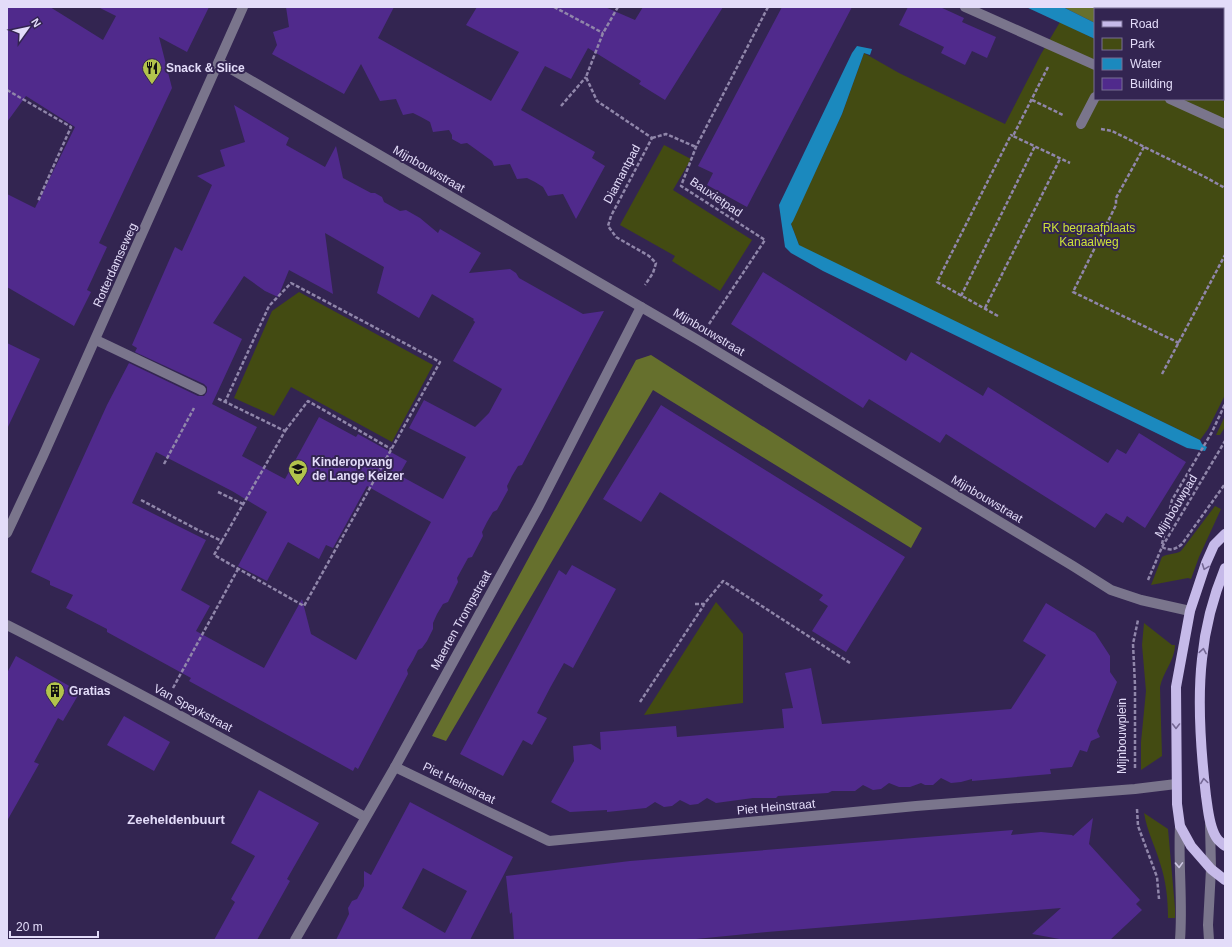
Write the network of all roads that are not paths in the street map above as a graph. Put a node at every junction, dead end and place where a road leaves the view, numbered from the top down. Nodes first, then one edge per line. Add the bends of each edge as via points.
1 (244, 7) edge
2 (965, 7) edge
3 (219, 62) junction
4 (1094, 65) edge
5 (1094, 99) edge
6 (1172, 100) edge
7 (1081, 124) road end
8 (1225, 124) edge
9 (641, 307) junction
10 (96, 340) junction
11 (202, 391) road end
12 (7, 533) edge
13 (1225, 534) edge
14 (1225, 568) edge
15 (1190, 611) junction
16 (7, 625) edge
17 (395, 766) junction
18 (1176, 784) junction
19 (365, 817) junction
20 (1209, 820) junction
21 (1180, 826) junction
22 (1225, 846) edge
23 (1211, 869) junction
24 (1225, 880) edge
25 (295, 940) edge
26 (1180, 940) edge
27 (1209, 940) edge

1 - 3 street, Rotterdamseweg
2 - 4 street
3 - 9 street, Mijnbouwstraat
3 - 10 street, Rotterdamseweg
5 - 7 street
6 - 8 street
9 - 15 street, Mijnbouwstraat via 1111,590
9 - 17 street, Maerten Trompstraat via 539,506
10 - 11 street
10 - 12 street, Rotterdamseweg
13 -> 15 main road via 1214,545
20 -> 14 main road via 1203,772 1200,708 1202,660 1209,617
15 -> 18 main road via 1176,687
16 - 19 street, Van Speykstraat via 80,661
17 - 18 street, Piet Heinstraat via 549,841
17 - 19 street, Maerten Trompstraat
18 - 21 main road
19 - 25 street, Maerten Trompstraat
20 - 22 main road via 1216,837
20 - 23 street
21 - 23 main road
21 -> 26 street
23 - 24 main road
23 - 27 street

